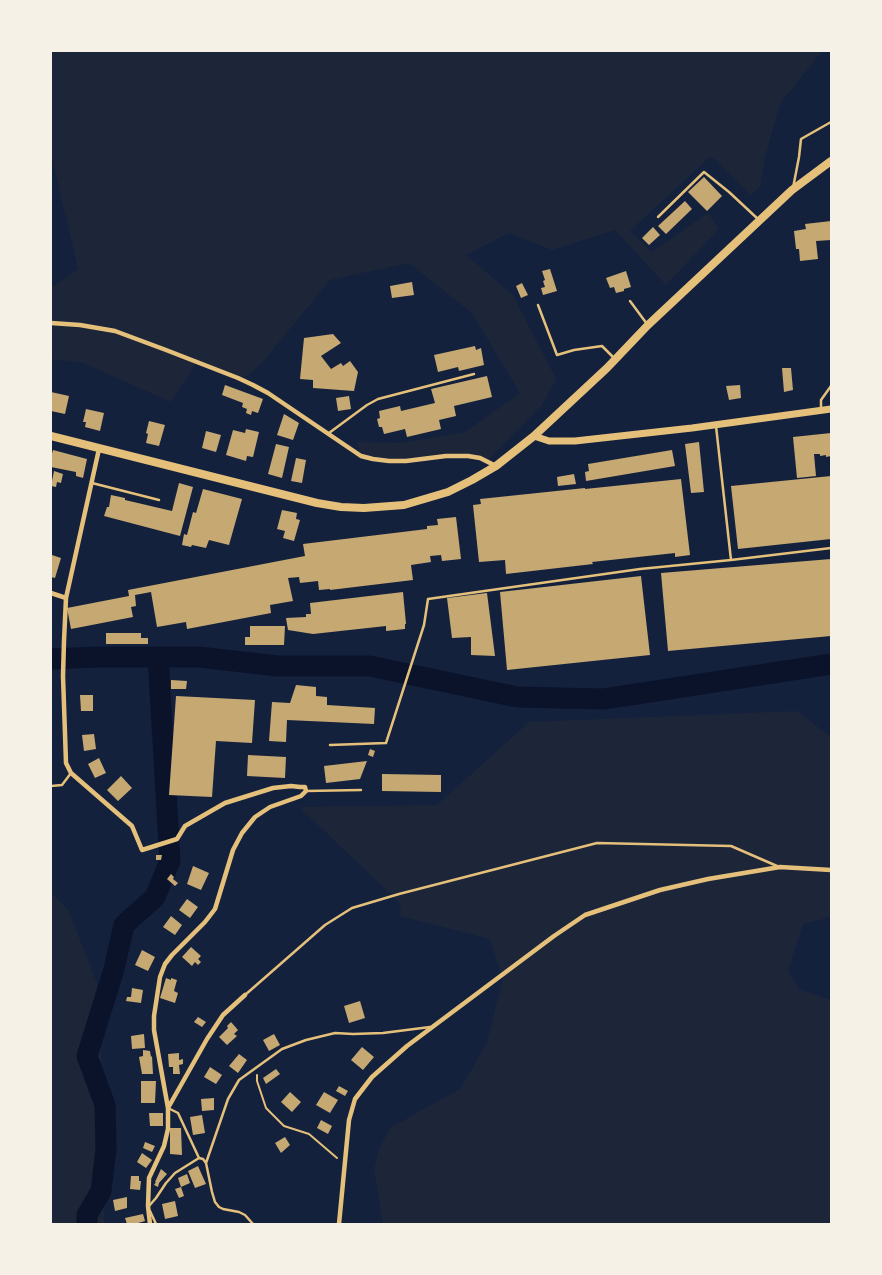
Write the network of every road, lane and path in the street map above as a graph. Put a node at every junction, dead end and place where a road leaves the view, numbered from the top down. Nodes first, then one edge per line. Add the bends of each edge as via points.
1 (831, 122) edge
2 (831, 162) edge
3 (792, 190) junction
4 (658, 217) dead end
5 (760, 221) junction
6 (630, 301) dead end
7 (538, 305) dead end
8 (51, 323) edge
9 (648, 325) junction
10 (616, 360) junction
11 (474, 374) dead end
12 (831, 386) edge
13 (831, 409) edge
14 (821, 410) junction
15 (716, 425) junction
16 (328, 434) junction
17 (51, 436) edge
18 (534, 436) junction
19 (99, 449) junction
20 (496, 466) junction
21 (92, 483) junction
22 (159, 500) dead end
23 (831, 548) edge
24 (731, 560) junction
25 (51, 593) edge
26 (66, 598) junction
27 (330, 745) dead end
28 (71, 773) junction
29 (51, 786) edge
30 (361, 790) dead end
31 (306, 791) junction
32 (780, 867) junction
33 (831, 870) edge
34 (245, 995) joint
35 (432, 1027) junction
36 (257, 1066) junction
37 (168, 1108) junction
38 (199, 1158) junction
39 (206, 1163) junction
40 (345, 1164) junction
41 (148, 1206) junction
42 (150, 1224) edge
43 (156, 1224) edge
44 (253, 1224) edge
45 (339, 1224) edge

1 - 3 lane via 801,139
2 - 3 main road
3 - 5 main road
4 - 5 lane via 704,172
5 - 9 main road
6 - 9 lane
7 - 10 lane via 557,355 602,346
8 - 16 street via 115,331 231,375 268,394
9 - 10 main road
10 - 18 main road
11 - 16 lane via 378,399
12 - 14 lane via 821,400
13 - 14 main road
14 - 15 main road
15 - 18 main road via 575,441 550,441
15 - 24 lane
16 - 20 street via 361,456 373,459 389,462 468,456
17 - 19 main road
18 - 20 main road
19 - 20 main road via 317,503 364,508 404,504 448,492
19 - 21 street
21 - 22 lane
21 - 26 street
23 - 24 lane
24 - 27 lane via 640,569 428,599 424,625 386,743
25 - 26 street
26 - 28 street via 63,676 66,763
28 - 29 lane via 62,785
28 - 31 street via 132,826 142,850 177,839 185,826 225,803 273,788 300,786
30 - 31 lane
31 - 37 street via 301,796 270,807 242,832 233,850 215,909 165,964 160,976 154,1030
32 - 33 street
32 - 34 lane via 732,846 597,843 352,908 325,925
32 - 35 street via 660,890 585,915
34 - 37 street via 223,1015 206,1039
35 - 36 lane via 383,1033 335,1033 282,1049
35 - 40 street via 372,1077 355,1099 349,1120
36 - 39 lane via 238,1080 228,1099
36 - 40 path via 257,1081 266,1108 284,1126 309,1134
37 - 38 lane via 178,1113
37 - 41 street via 164,1146 149,1178
38 - 39 lane
38 - 41 lane via 175,1173
39 - 44 lane via 215,1202 223,1209 246,1215
40 - 45 street
41 - 42 street
41 - 43 lane

